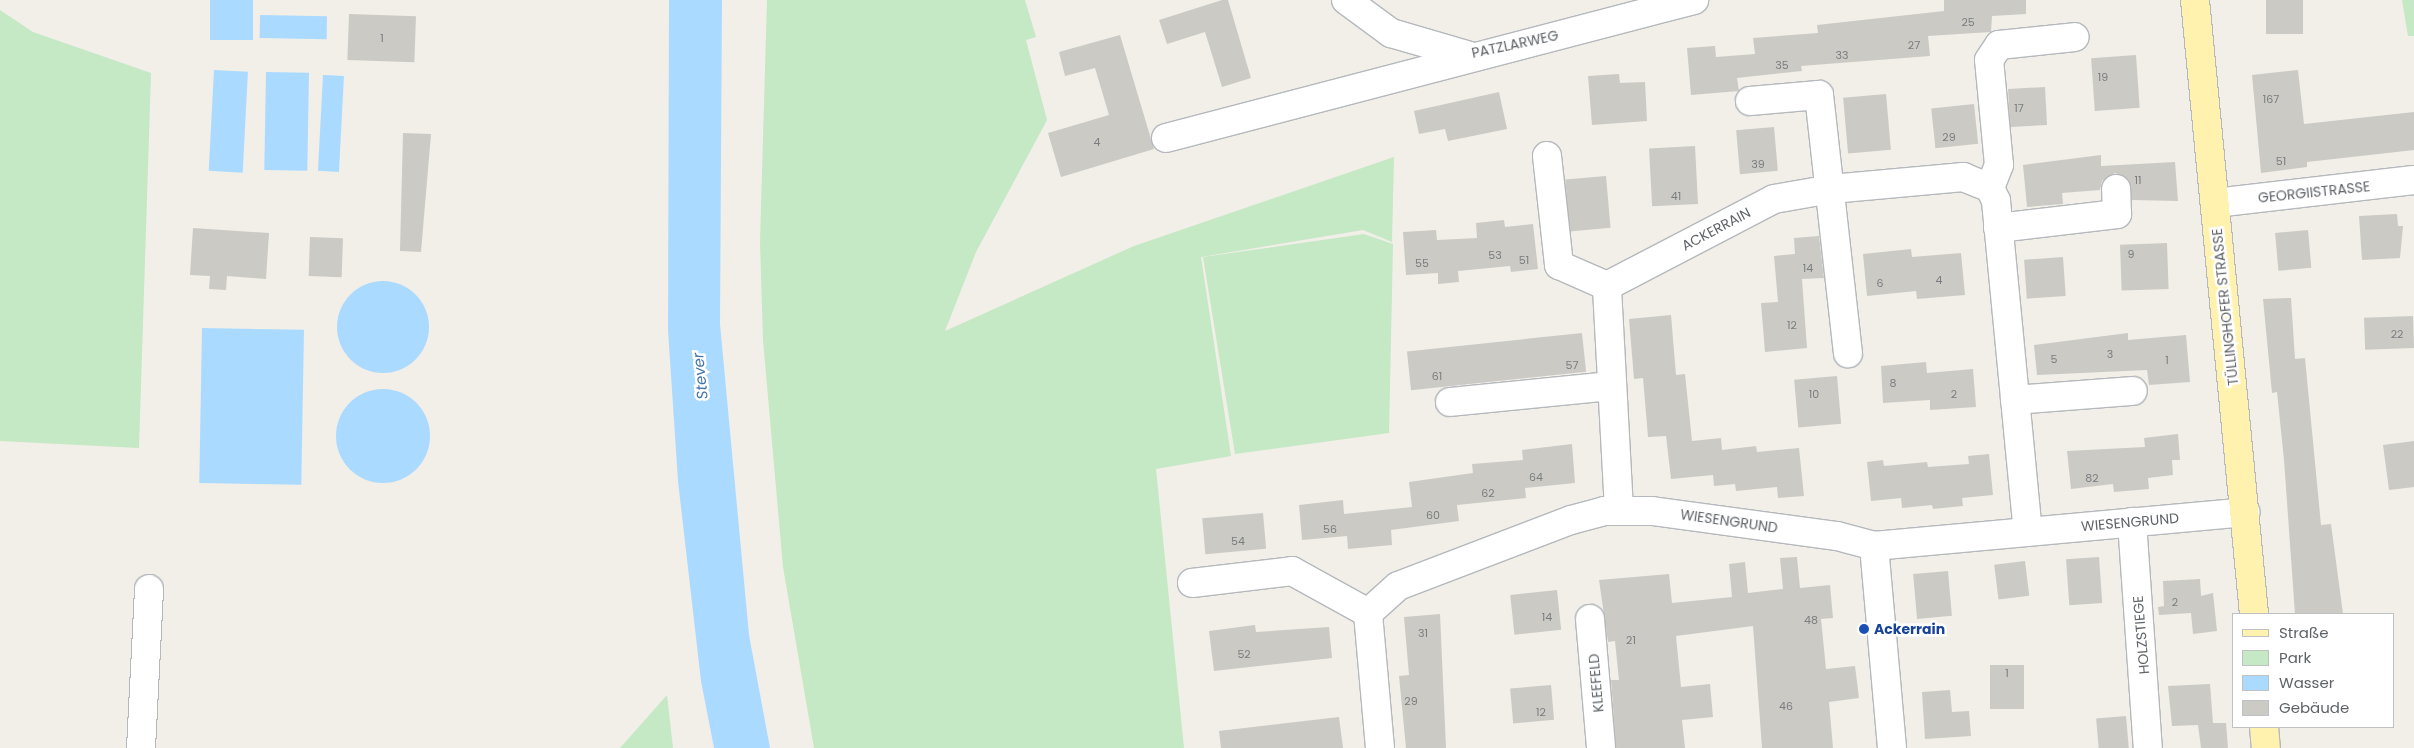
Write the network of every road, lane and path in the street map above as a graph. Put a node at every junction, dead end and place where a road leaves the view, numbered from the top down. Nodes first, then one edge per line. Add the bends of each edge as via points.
1 (1346, 0) edge
2 (1694, 0) edge
3 (2195, 0) edge
4 (2075, 37) dead end
5 (1470, 56) junction
6 (1750, 101) dead end
7 (1166, 138) dead end
8 (1547, 156) dead end
9 (2414, 180) edge
10 (1990, 188) junction
11 (1831, 189) junction
12 (2116, 189) dead end
13 (2215, 203) junction
14 (1998, 228) junction
15 (1607, 286) junction
16 (1848, 353) dead end
17 (1609, 386) junction
18 (2133, 391) dead end
19 (2015, 400) junction
20 (1450, 402) dead end
21 (1619, 510) junction
22 (2246, 512) junction
23 (2132, 522) junction
24 (2028, 531) junction
25 (1874, 546) junction
26 (1192, 583) dead end
27 (148, 589) dead end
28 (1368, 613) junction
29 (2254, 613) edge
30 (1590, 619) dead end
31 (2264, 728) edge
32 (141, 748) edge
33 (1380, 748) edge
34 (1601, 748) edge
35 (1892, 748) edge
36 (2148, 748) edge
37 (2266, 748) edge

1 - 5 street, PATZLARWEG via 1391,33
2 - 5 street, PATZLARWEG
3 - 13 main road, TÜLLINGHOFER STRASSE
4 - 10 street via 1999,45 1989,60 1999,165
5 - 7 street
6 - 11 street via 1818,94
8 - 15 street via 1559,265
9 - 13 street, GEORGIISTRASSE
10 - 11 street, ACKERRAIN via 1963,177
10 - 14 street
11 - 15 street, ACKERRAIN via 1774,199
11 - 16 street
12 - 14 street via 2117,214
13 - 22 main road, TÜLLINGHOFER STRASSE
14 - 19 street
15 - 17 street
17 - 20 street
17 - 21 street
18 - 19 street
19 - 24 street
21 - 25 street, WIESENGRUND via 1837,536
21 - 28 street, WIESENGRUND via 1572,520 1398,586
22 - 23 street, WIESENGRUND
22 - 29 main road, TÜLLINGHOFER STRASSE
23 - 24 street, WIESENGRUND
23 - 36 street, HOLZSTIEGE
24 - 25 street, WIESENGRUND
25 - 35 street
26 - 28 street via 1292,571
27 - 32 street
28 - 33 street
30 - 34 street, KLEEFELD
31 - 37 main road

